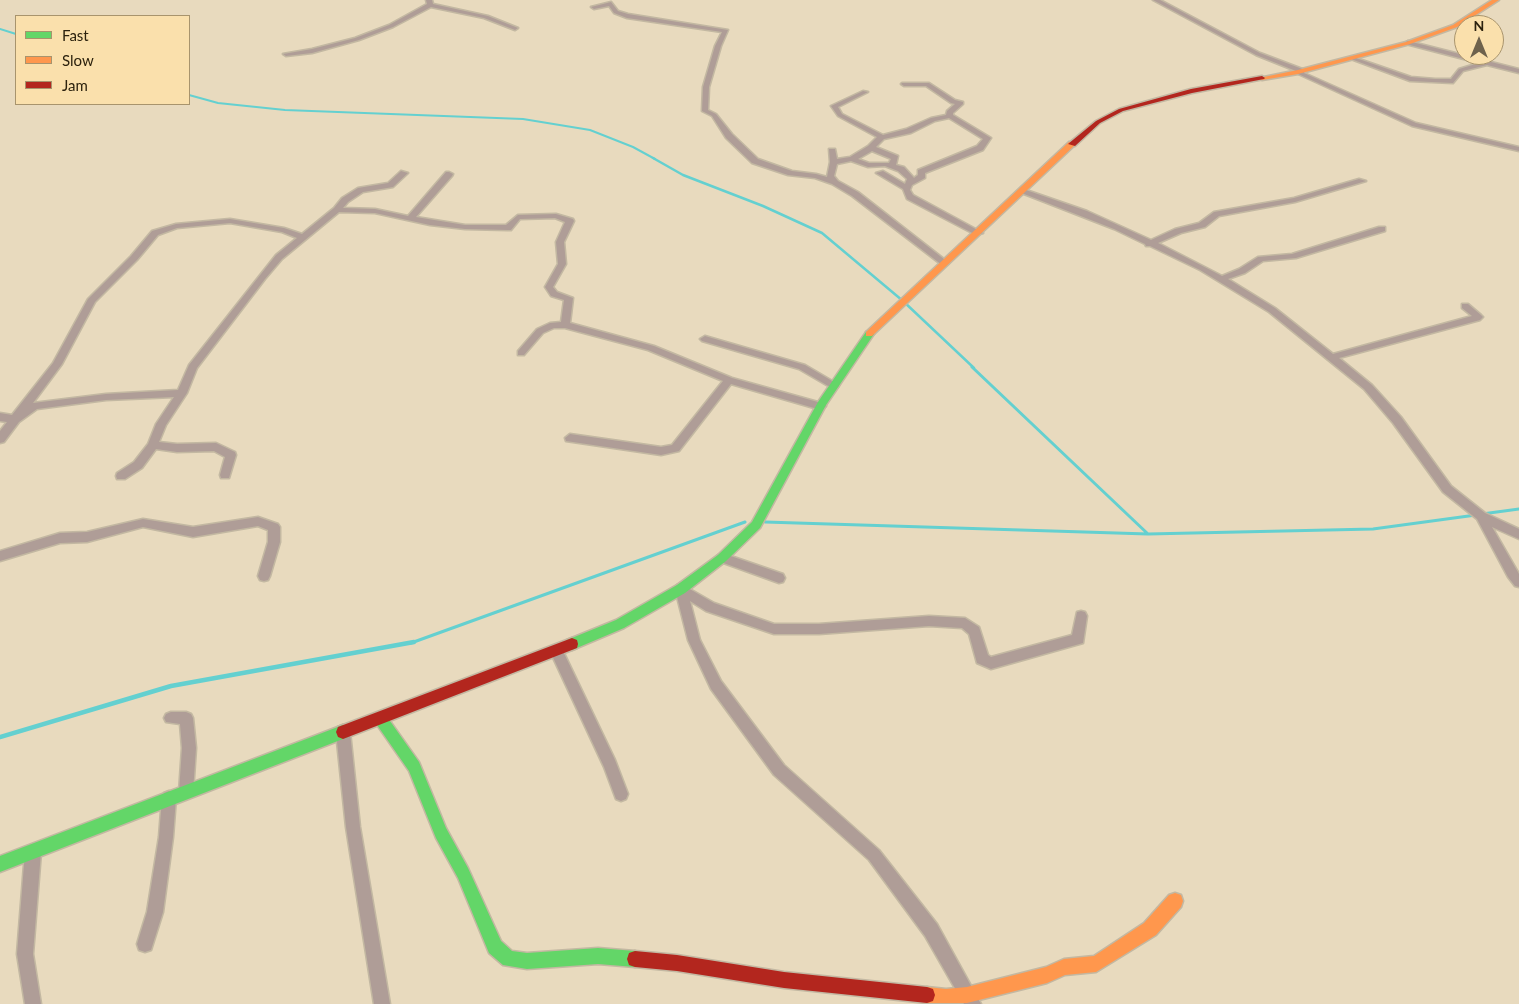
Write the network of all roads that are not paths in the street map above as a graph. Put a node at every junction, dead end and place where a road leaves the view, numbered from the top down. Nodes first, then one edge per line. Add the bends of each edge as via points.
1 (1156, 0) edge
2 (1496, 0) edge
3 (429, 3) edge
4 (594, 8) dead end
5 (515, 28) dead end
6 (1408, 43) junction
7 (286, 54) dead end
8 (1454, 55) edge
9 (1354, 59) junction
10 (1479, 65) edge
11 (1494, 65) edge
12 (1519, 71) edge
13 (1301, 72) junction
14 (904, 84) dead end
15 (865, 92) dead end
16 (950, 116) junction
17 (882, 137) junction
18 (871, 148) junction
19 (1519, 149) edge
20 (832, 151) dead end
21 (852, 159) junction
22 (834, 162) junction
23 (892, 165) junction
24 (404, 173) dead end
25 (880, 173) dead end
26 (449, 174) dead end
27 (1362, 181) dead end
28 (834, 182) junction
29 (909, 185) junction
30 (1023, 192) junction
31 (336, 210) junction
32 (410, 219) junction
33 (1382, 229) dead end
34 (979, 233) junction
35 (304, 238) junction
36 (1149, 244) junction
37 (946, 263) junction
38 (1222, 279) junction
39 (1465, 306) dead end
40 (565, 325) junction
41 (705, 339) dead end
42 (521, 353) dead end
43 (1332, 357) junction
44 (729, 380) junction
45 (834, 385) junction
46 (182, 393) junction
47 (821, 406) junction
48 (0, 417) edge
49 (15, 419) junction
50 (570, 438) dead end
51 (0, 439) edge
52 (153, 445) junction
53 (225, 475) dead end
54 (121, 476) dead end
55 (1481, 516) junction
56 (1519, 534) edge
57 (0, 556) edge
58 (722, 558) junction
59 (264, 576) dead end
60 (779, 578) dead end
61 (1519, 582) edge
62 (681, 589) junction
63 (1081, 616) dead end
64 (556, 651) junction
65 (171, 718) dead end
66 (380, 718) junction
67 (343, 732) junction
68 (186, 792) junction
69 (620, 794) dead end
70 (169, 798) junction
71 (33, 852) junction
72 (0, 864) edge
73 (1175, 901) dead end
74 (145, 944) dead end
75 (970, 999) edge
76 (33, 1004) edge
77 (382, 1004) edge

1 - 13 street via 1258,54
2 - 6 street via 1455,26
3 - 5 street
3 - 7 street via 391,26 356,39
4 - 28 street via 611,4 616,12 627,16 726,31 706,87 705,111 714,115 729,136 755,161
6 - 8 street
6 - 9 street
9 - 10 street via 1410,79 1436,82 1453,81 1461,70
9 - 13 street
11 - 12 street
13 - 19 street via 1414,125
13 - 30 street via 1191,91 1121,110 1083,133
14 - 16 street via 927,84 953,102 961,102
15 - 17 street via 834,106 840,115
16 - 17 street
16 - 29 street via 987,138 980,148 921,172 922,176
17 - 18 street
18 - 21 street
18 - 23 street via 894,158
20 - 22 street
21 - 22 street
21 - 23 street via 872,166
22 - 28 street via 830,176
23 - 29 street via 901,168 911,179
24 - 31 street via 390,185 361,190
25 - 29 street
26 - 32 street
27 - 36 street via 1295,200 1217,214 1202,225
28 - 37 street via 855,194
29 - 34 street via 906,192 917,202
30 - 34 street
30 - 36 street via 1084,213
31 - 32 street via 375,211
31 - 35 street
32 - 40 street via 501,228 508,228 518,217 556,216 570,221 560,242 562,264 549,287 554,294 569,298
33 - 38 street via 1293,256 1261,260
34 - 37 street
35 - 46 street via 279,257 246,297 192,367
35 - 49 street via 284,230 230,221 176,226 155,233 91,300 57,364
36 - 38 street
37 - 45 street via 867,336
38 - 43 street via 1272,310
39 - 43 street via 1477,318
40 - 42 street via 553,325 540,331
40 - 44 street via 650,348
41 - 45 street via 802,367
43 - 55 street via 1368,387 1397,420 1447,489
44 - 47 street
44 - 50 street via 674,448 661,451
45 - 47 street
46 - 49 street via 106,397 34,406
46 - 52 street via 161,424
47 - 58 street via 756,525
48 - 49 street
49 - 51 street
52 - 53 street via 216,447 232,456
52 - 54 street via 138,465
55 - 56 street
55 - 61 street
57 - 59 street via 60,538 87,537 143,524 193,532 258,521 274,527 274,542
58 - 60 street
58 - 62 street
62 - 63 street via 710,607 774,629 929,621 965,623 975,631 982,659 991,663 1078,639
62 - 64 street via 620,624
62 - 75 street via 694,640 716,685 779,770 874,855 931,930
64 - 66 street
64 - 69 street via 610,765
65 - 68 street via 186,718 189,748
66 - 67 street
66 - 75 street via 414,767 495,947 509,959 527,961 598,956
67 - 68 street
67 - 77 street via 353,827
68 - 70 street
70 - 71 street
70 - 74 street via 155,912
71 - 72 street
71 - 76 street via 25,954
73 - 75 street via 1150,929 1096,964 1064,967

